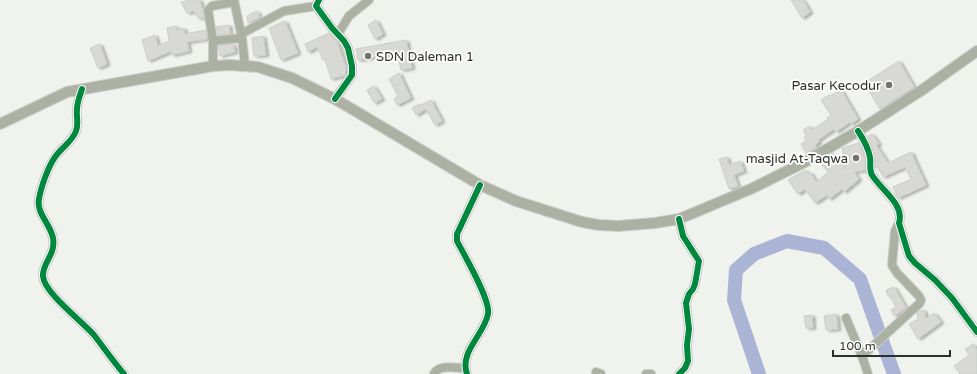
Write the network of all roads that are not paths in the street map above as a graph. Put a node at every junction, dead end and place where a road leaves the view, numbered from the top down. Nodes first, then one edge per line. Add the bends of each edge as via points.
1 (369, 0) edge
2 (234, 1) edge
3 (317, 3) edge
4 (338, 34) junction
5 (242, 36) junction
6 (213, 41) junction
7 (977, 51) edge
8 (245, 65) junction
9 (213, 66) junction
10 (82, 89) junction
11 (335, 99) junction
12 (0, 124) edge
13 (858, 131) junction
14 (480, 185) junction
15 (679, 219) junction
16 (899, 223) junction
17 (846, 318) dead end
18 (977, 332) edge
19 (862, 356) junction
20 (466, 371) edge
21 (124, 374) edge
22 (434, 374) edge
23 (646, 374) edge
24 (651, 374) edge
25 (679, 374) edge
26 (868, 374) edge

1 - 4 street via 349,16
2 - 5 street
2 - 6 street via 212,6 208,10
3 - 4 street
3 - 5 street via 284,11
4 - 11 street via 348,48 353,71
5 - 6 street
5 - 8 street
6 - 9 street
7 - 13 main road
8 - 9 main road
8 - 11 main road via 292,78
9 - 10 main road
10 - 12 main road via 58,96
10 - 21 street via 77,109 76,131 51,164 38,200 38,206 53,237 52,253 43,270 43,276 57,299 83,323
11 - 14 main road
13 - 15 main road via 803,164
13 - 16 street via 867,145 872,175 896,206
14 - 15 main road via 536,208 598,226 637,225
14 - 20 street via 457,234 457,241 477,278 489,314 466,359
15 - 25 street via 683,236 699,261 695,284 686,303 689,329 688,361
16 - 18 street via 909,256 952,298
16 - 19 street via 895,231 892,265 921,300
17 - 19 street
19 - 26 street
20 - 22 street via 440,368
23 - 24 street

